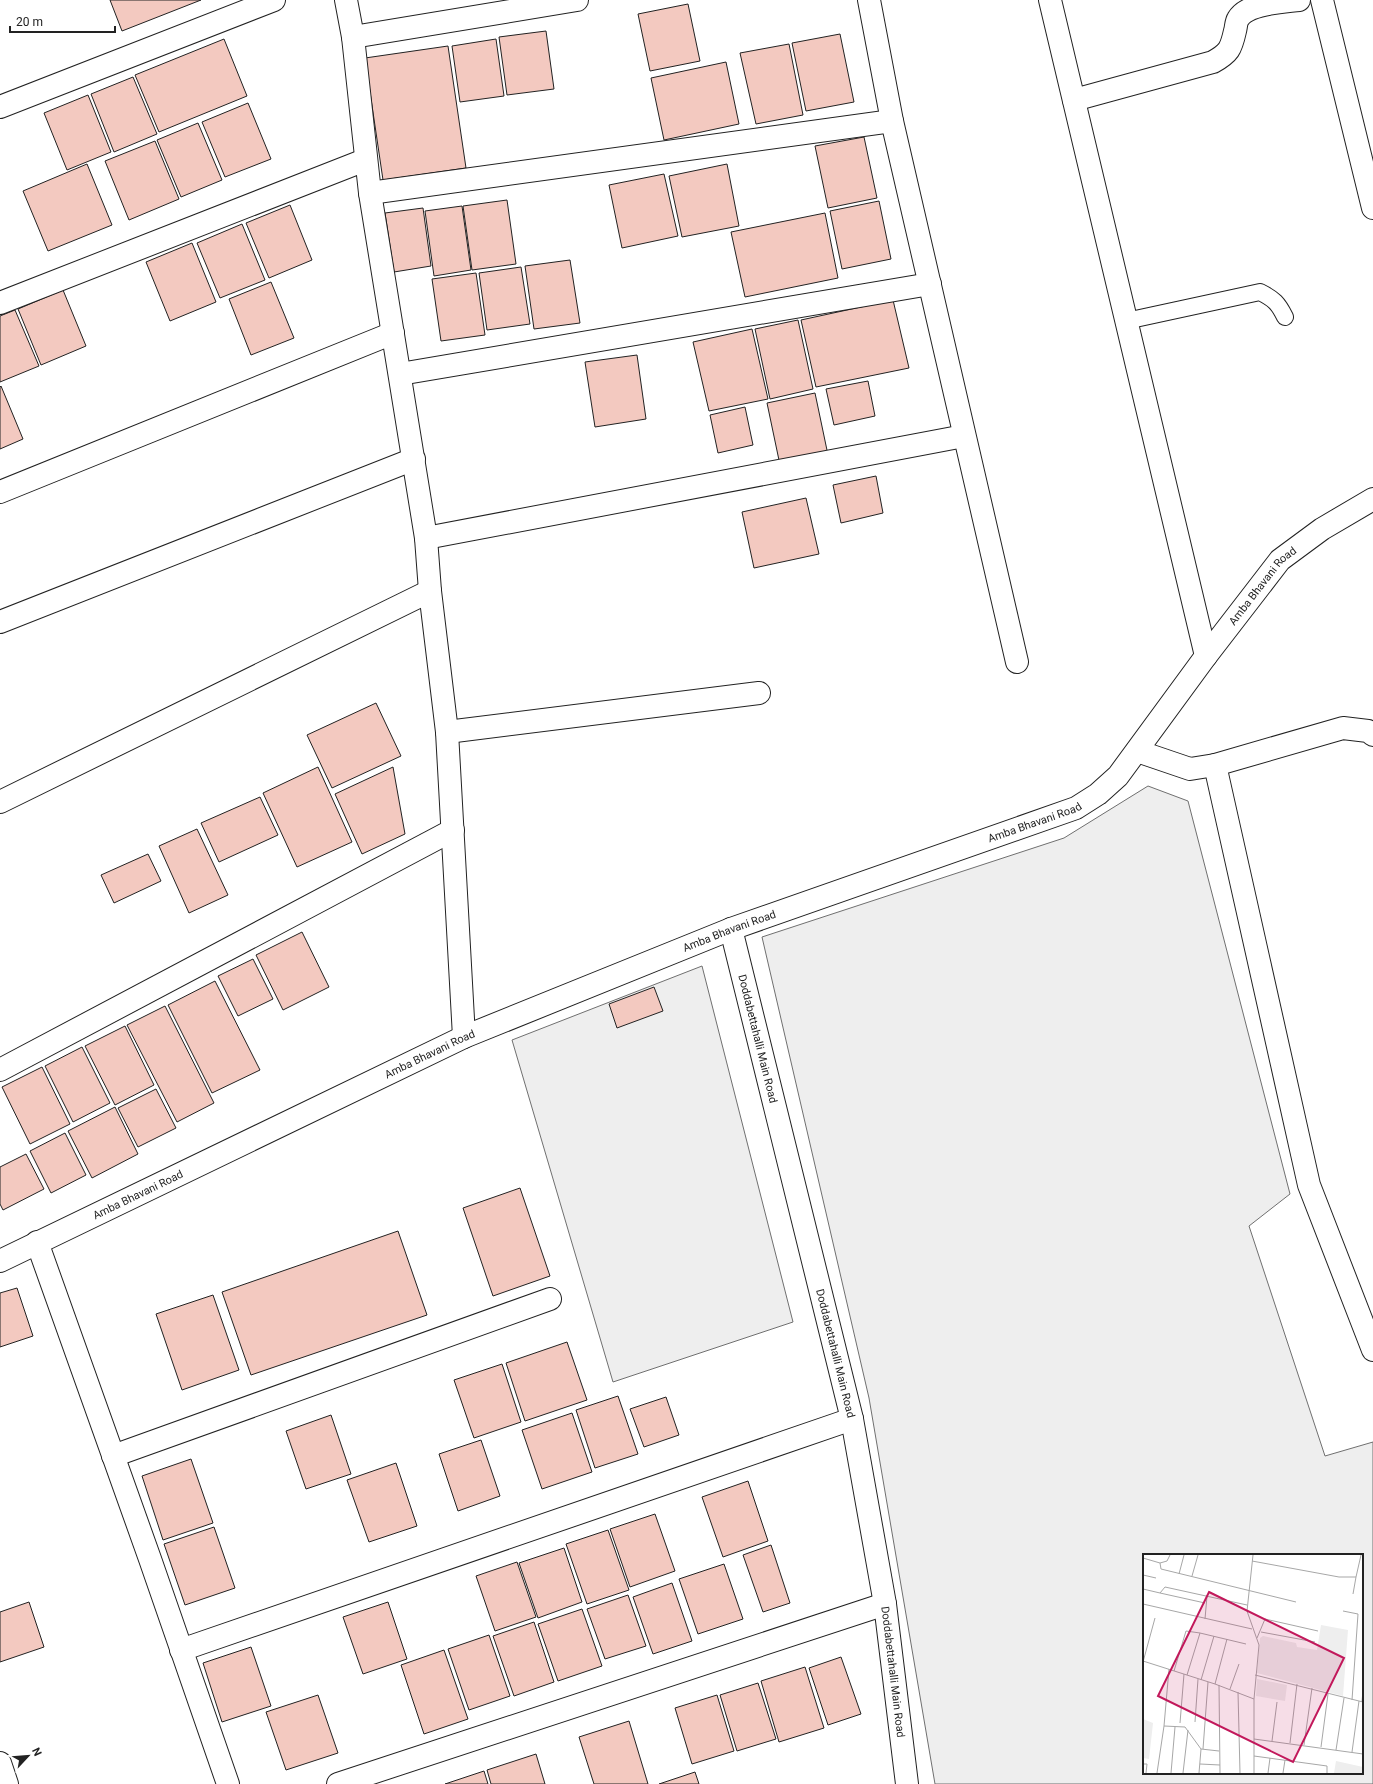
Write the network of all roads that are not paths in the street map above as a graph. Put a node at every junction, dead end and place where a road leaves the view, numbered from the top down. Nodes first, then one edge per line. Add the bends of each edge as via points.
1 (274, 0) edge
2 (346, 0) edge
3 (577, 0) edge
4 (869, 0) edge
5 (1050, 0) edge
6 (1299, 0) edge
7 (1322, 0) edge
8 (1236, 9) edge
9 (352, 37) junction
10 (1074, 100) junction
11 (0, 107) edge
12 (892, 121) junction
13 (365, 160) junction
14 (370, 193) junction
15 (1373, 208) edge
16 (930, 284) junction
17 (0, 303) edge
18 (1285, 317) dead end
19 (1126, 321) junction
20 (393, 333) junction
21 (400, 374) junction
22 (964, 436) junction
23 (414, 459) junction
24 (0, 492) edge
25 (1373, 500) edge
26 (426, 538) junction
27 (430, 591) junction
28 (0, 622) edge
29 (1206, 656) junction
30 (1017, 662) dead end
31 (759, 693) dead end
32 (447, 732) junction
33 (1373, 735) edge
34 (1137, 751) junction
35 (1215, 765) junction
36 (0, 802) edge
37 (453, 830) junction
38 (732, 929) junction
39 (464, 1037) junction
40 (0, 1070) edge
41 (38, 1242) junction
42 (0, 1261) edge
43 (550, 1299) dead end
44 (1373, 1350) edge
45 (852, 1419) junction
46 (113, 1456) junction
47 (885, 1604) junction
48 (181, 1650) junction
49 (0, 1763) edge
50 (7, 1784) edge
51 (228, 1784) edge
52 (338, 1784) edge
53 (907, 1784) edge

1 - 11 street
2 - 9 street
3 - 9 street
4 - 12 street
5 - 10 street
6 - 8 street
7 - 15 street
8 - 10 street via 1232,45 1225,55 1213,62
9 - 13 street
10 - 19 street
12 - 14 street
12 - 16 street
13 - 14 street
13 - 17 street
14 - 20 street
16 - 21 street
16 - 22 street
18 - 19 lane via 1272,298 1260,292
19 - 29 street
20 - 21 street
20 - 24 street
21 - 23 street
22 - 26 street
22 - 30 street
23 - 26 street
23 - 28 street
25 - 29 street, Amba Bhavani Road via 1322,529 1280,560
26 - 27 street
27 - 32 street
27 - 36 street
29 - 34 street, Amba Bhavani Road
31 - 32 street
32 - 37 street
33 - 35 street via 1368,731 1343,728
34 - 35 street via 1190,769
34 - 38 street, Amba Bhavani Road via 1118,776 1098,794 1076,808
35 - 44 street via 1309,1185
37 - 39 street
37 - 40 street
38 - 39 street, Amba Bhavani Road
38 - 45 street, Doddabettahalli Main Road
39 - 41 street, Amba Bhavani Road
41 - 42 street, Amba Bhavani Road
41 - 46 street
43 - 46 street
45 - 47 street, Doddabettahalli Main Road
45 - 48 street
46 - 48 street
47 - 52 street
47 - 53 street, Doddabettahalli Main Road
48 - 51 street
49 - 50 street

